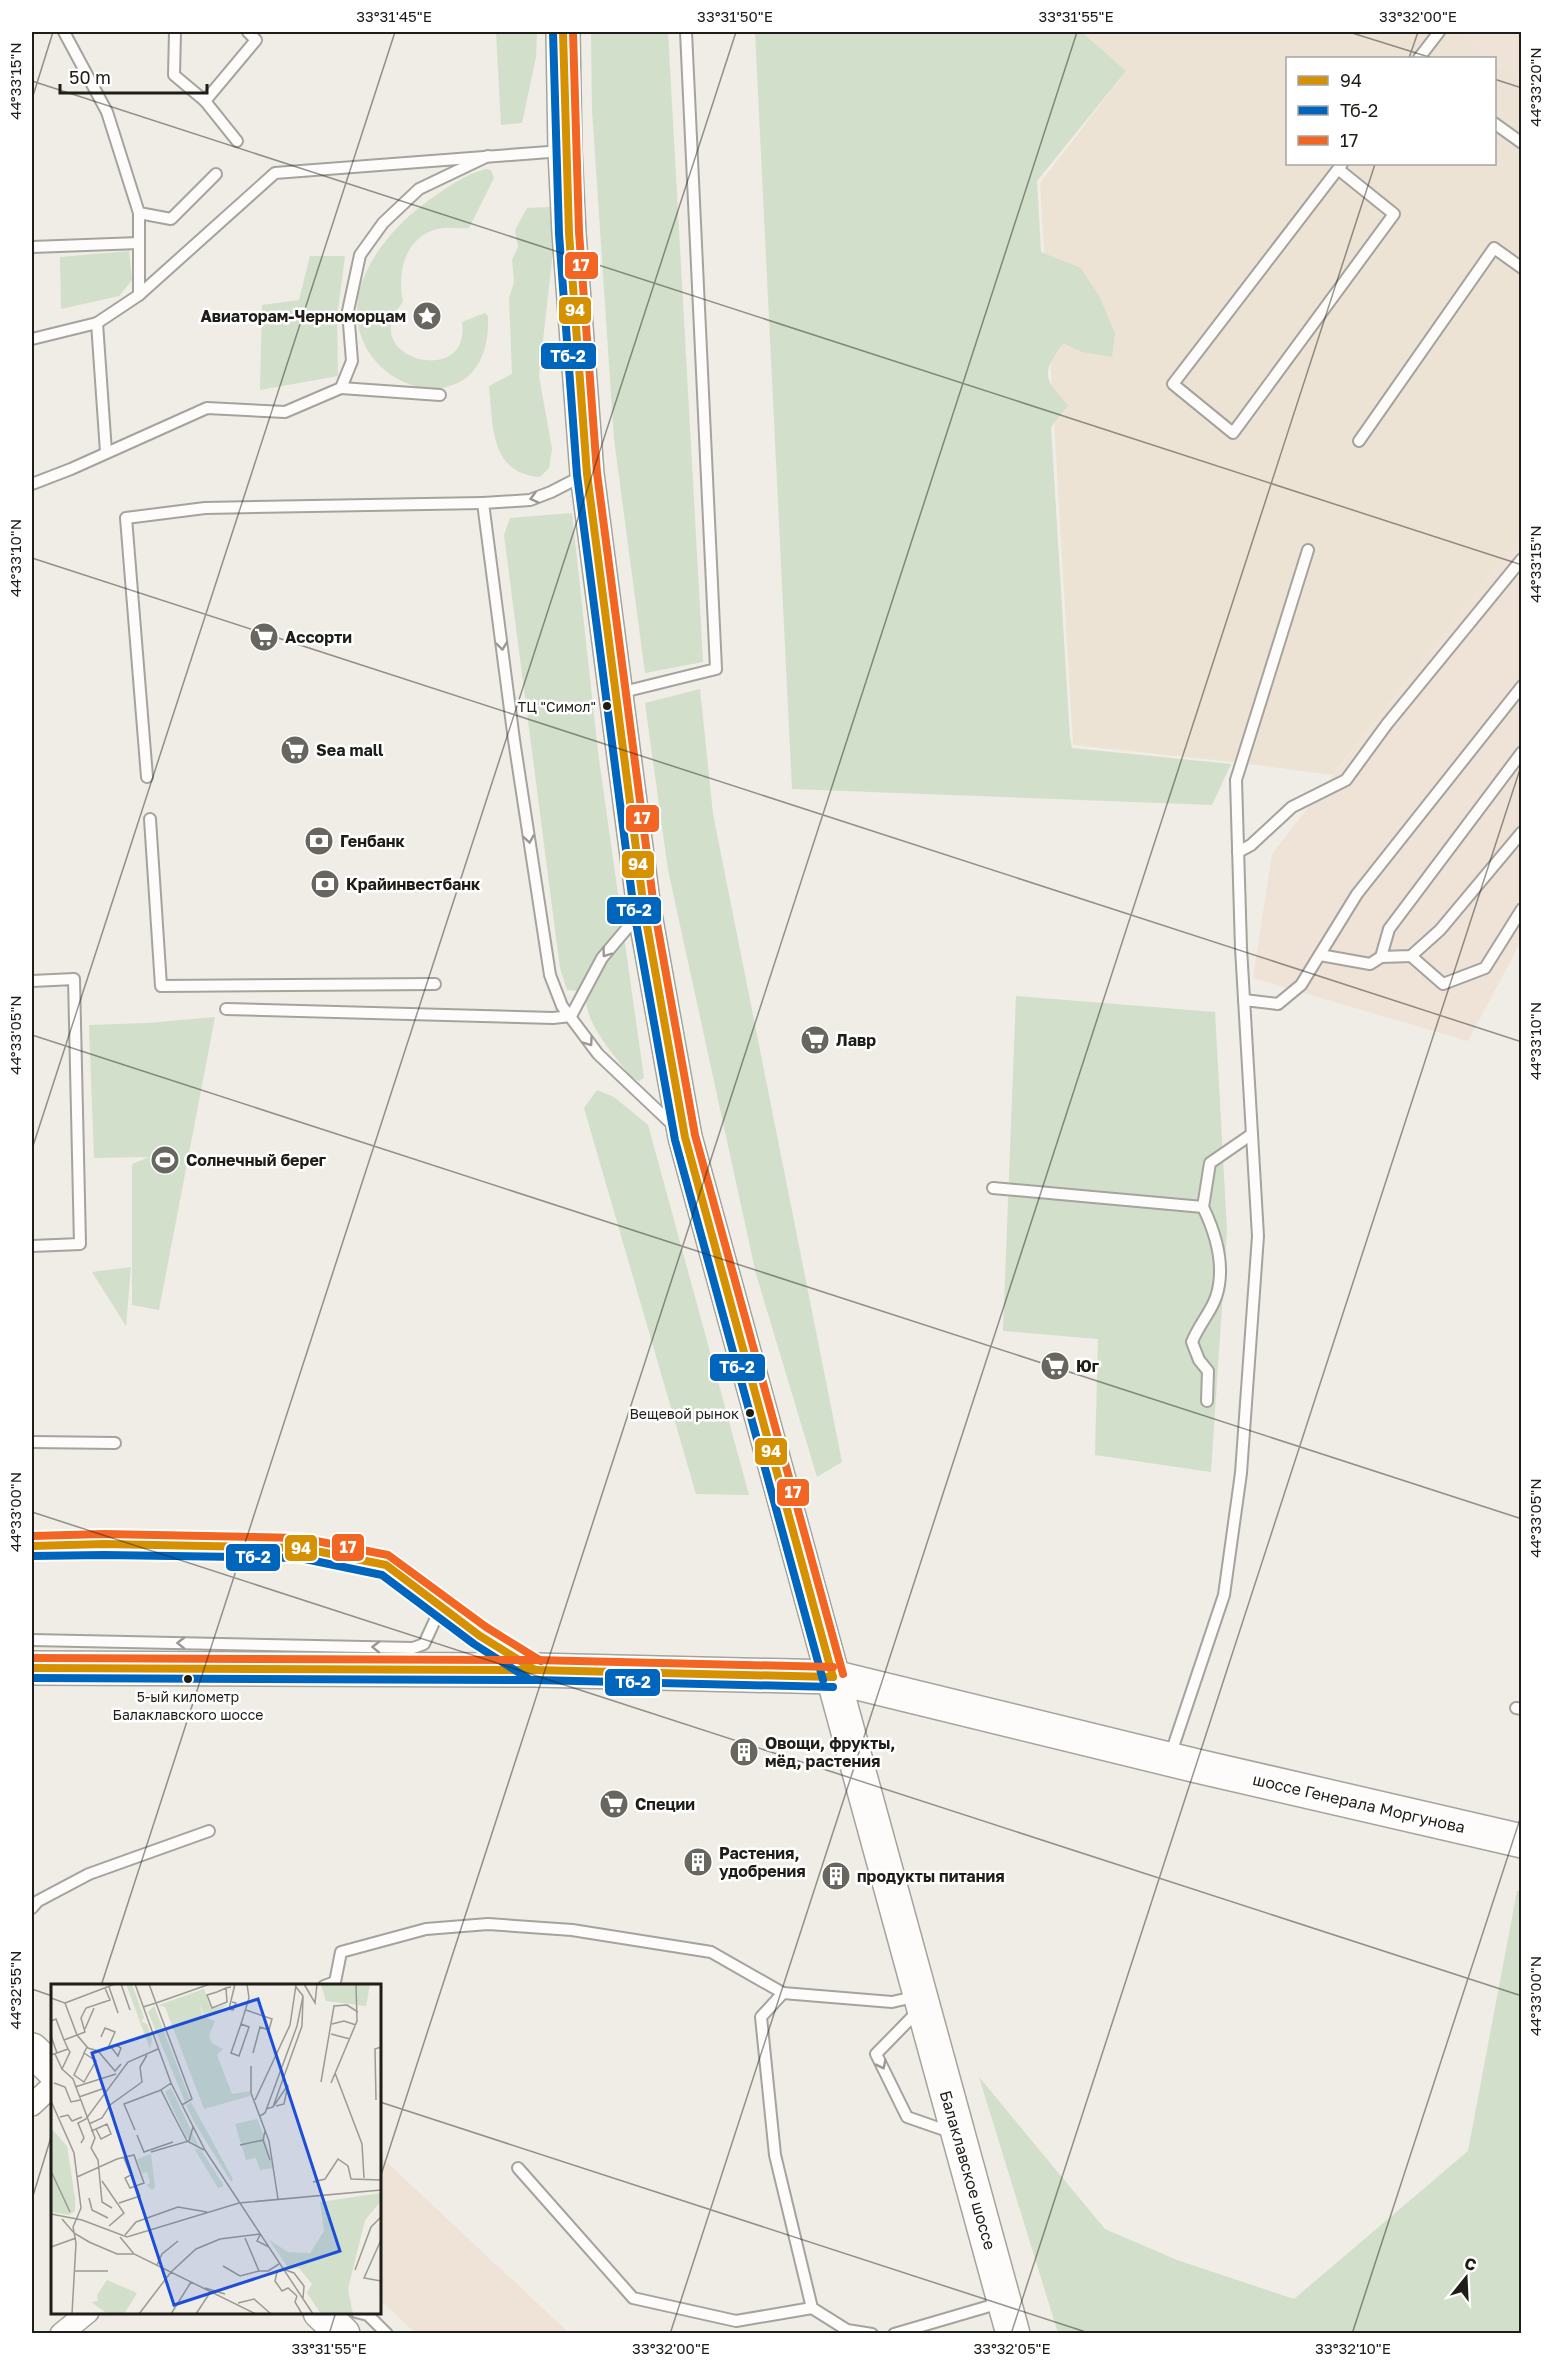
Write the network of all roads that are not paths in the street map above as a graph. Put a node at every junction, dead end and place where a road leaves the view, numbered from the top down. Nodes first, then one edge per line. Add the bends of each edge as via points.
1 (64, 32) edge
2 (175, 32) edge
3 (248, 32) edge
4 (563, 32) edge
5 (686, 32) edge
6 (1438, 32) edge
7 (1420, 57) edge
8 (205, 101) junction
9 (1496, 124) edge
10 (237, 141) dead end
11 (1521, 143) edge
12 (565, 151) junction
13 (488, 156) junction
14 (1340, 166) edge
15 (216, 174) dead end
16 (139, 213) junction
17 (139, 243) junction
18 (32, 247) edge
19 (1521, 268) edge
20 (139, 295) junction
21 (97, 323) junction
22 (32, 339) edge
23 (340, 388) junction
24 (440, 395) dead end
25 (1359, 441) dead end
26 (106, 452) junction
27 (587, 474) junction
28 (32, 484) edge
29 (483, 504) junction
30 (1308, 550) dead end
31 (1521, 559) edge
32 (1521, 686) edge
33 (616, 693) junction
34 (1521, 752) edge
35 (147, 777) dead end
36 (150, 819) dead end
37 (1521, 832) edge
38 (1238, 852) junction
39 (644, 909) junction
40 (1521, 909) edge
41 (1320, 955) junction
42 (1412, 956) junction
43 (1381, 957) junction
44 (32, 981) edge
45 (435, 984) dead end
46 (1244, 1000) junction
47 (226, 1009) dead end
48 (571, 1016) junction
49 (1252, 1134) junction
50 (685, 1137) junction
51 (993, 1188) dead end
52 (1203, 1207) junction
53 (32, 1246) edge
54 (1207, 1401) dead end
55 (32, 1442) edge
56 (115, 1443) dead end
57 (32, 1546) edge
58 (441, 1607) junction
59 (32, 1640) edge
60 (32, 1668) edge
61 (535, 1670) junction
62 (833, 1677) junction
63 (1183, 1763) junction
64 (209, 1831) dead end
65 (1521, 1841) edge
66 (32, 1908) edge
67 (330, 1984) edge
68 (783, 1993) junction
69 (921, 2001) junction
70 (32, 2050) edge
71 (51, 2068) edge
72 (51, 2087) edge
73 (32, 2105) edge
74 (959, 2136) junction
75 (518, 2169) dead end
76 (1004, 2302) junction
77 (812, 2308) junction
78 (87, 2314) edge
79 (321, 2314) edge
80 (362, 2314) edge
81 (61, 2334) edge
82 (343, 2334) edge
83 (387, 2334) edge
84 (872, 2334) edge
85 (894, 2334) edge
86 (1013, 2334) edge

1 - 16 lane via 106,112
2 - 8 lane via 174,75
3 - 8 lane via 256,40
4 - 12 main road, Балаклавское шоссе
5 - 33 lane via 716,669
6 - 7 lane
8 - 10 lane
9 - 11 lane
12 - 13 lane
12 - 27 main road, Балаклавское шоссе
13 - 20 lane via 275,173
13 - 23 lane via 419,189 383,223 360,255 348,311 352,361
14 - 14 lane via 1394,214 1233,433 1173,384
15 - 16 lane via 171,219
16 - 17 lane
17 - 18 lane
17 - 20 lane
19 - 25 lane via 1494,248
20 - 21 lane
21 - 22 lane
21 - 26 lane
23 - 24 lane
23 - 26 lane via 285,411 207,408
26 - 28 lane
27 -> 29 lane via 530,500
27 - 33 main road, Балаклавское шоссе
29 - 35 lane via 205,508 126,518
29 -> 48 lane via 550,975 562,1006
30 - 38 lane via 1236,780
31 - 38 lane via 1346,780 1292,807
32 - 41 lane via 1357,894
33 - 39 main road, Балаклавское шоссе
34 - 43 lane via 1389,929
36 - 45 lane via 161,986
37 - 42 lane via 1440,930
38 - 46 lane
39 -> 48 lane via 602,958
39 - 50 main road, Балаклавское шоссе
40 - 42 lane via 1485,968 1443,984
41 - 43 lane via 1370,964
41 - 46 lane via 1301,985 1278,1004
42 - 43 lane
44 - 53 lane via 74,979 80,1244
46 - 49 lane
47 - 48 lane
48 -> 50 lane via 598,1054
49 - 52 lane via 1210,1162
49 - 63 lane via 1258,1236 1241,1473 1224,1595
50 - 62 main road, Балаклавское шоссе
51 - 52 lane
52 - 54 lane via 1213,1228 1220,1262 1216,1298 1192,1342 1208,1371
55 - 56 lane
57 - 58 lane via 301,1548 386,1565
58 -> 59 lane via 424,1644 413,1648
58 - 61 lane
60 - 61 main road, шоссе Генерала Моргунова
61 - 62 main road, шоссе Генерала Моргунова
62 - 63 main road, шоссе Генерала Моргунова
62 - 69 main road, Балаклавское шоссе
63 - 65 main road, шоссе Генерала Моргунова
64 - 66 lane via 89,1874
67 - 68 lane via 335,1982 341,1952 426,1929 488,1924 572,1930 711,1952
68 - 69 lane
68 - 77 lane via 761,2017 762,2028 775,2155
69 - 74 main road, Балаклавское шоссе
69 -> 74 lane via 876,2054 907,2117
70 - 71 main road
72 - 73 street
74 - 76 main road, Балаклавское шоссе
75 - 77 lane via 633,2298 736,2321
76 - 85 lane
76 - 86 main road, Балаклавское шоссе
77 - 84 lane via 847,2330
78 - 81 street
79 - 82 main road
80 - 83 lane

